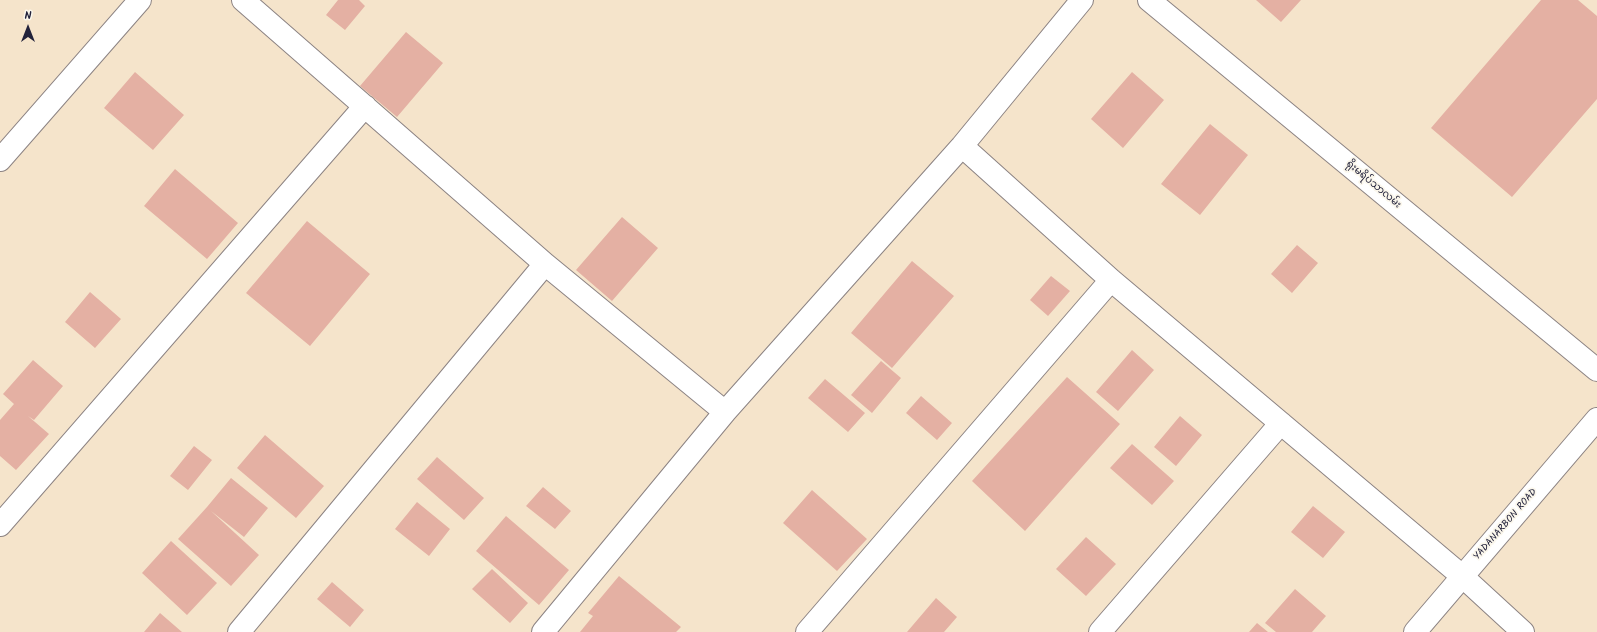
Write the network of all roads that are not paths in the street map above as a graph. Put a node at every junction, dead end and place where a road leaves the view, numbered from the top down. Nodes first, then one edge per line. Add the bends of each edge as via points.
1 (140, 0) edge
2 (243, 0) edge
3 (1082, 0) edge
4 (1149, 0) edge
5 (365, 106) junction
6 (962, 146) junction
7 (0, 160) edge
8 (545, 264) junction
9 (1112, 280) junction
10 (1597, 370) edge
11 (725, 412) junction
12 (1597, 419) edge
13 (1281, 423) junction
14 (0, 526) edge
15 (1462, 576) junction
16 (239, 632) edge
17 (544, 632) edge
18 (807, 632) edge
19 (1100, 632) edge
20 (1415, 632) edge
21 (1523, 632) edge

1 - 7 street
2 - 5 street
3 - 6 street
4 - 10 street, ရိုးမရိပ်သာလမ်း
5 - 8 street
5 - 14 street
6 - 9 street
6 - 11 street
8 - 11 street
8 - 16 street
9 - 13 street
9 - 18 street
11 - 17 street
12 - 15 street, YADANARBON ROAD
13 - 15 street
13 - 19 street
15 - 20 street, YADANARBON ROAD
15 - 21 street

